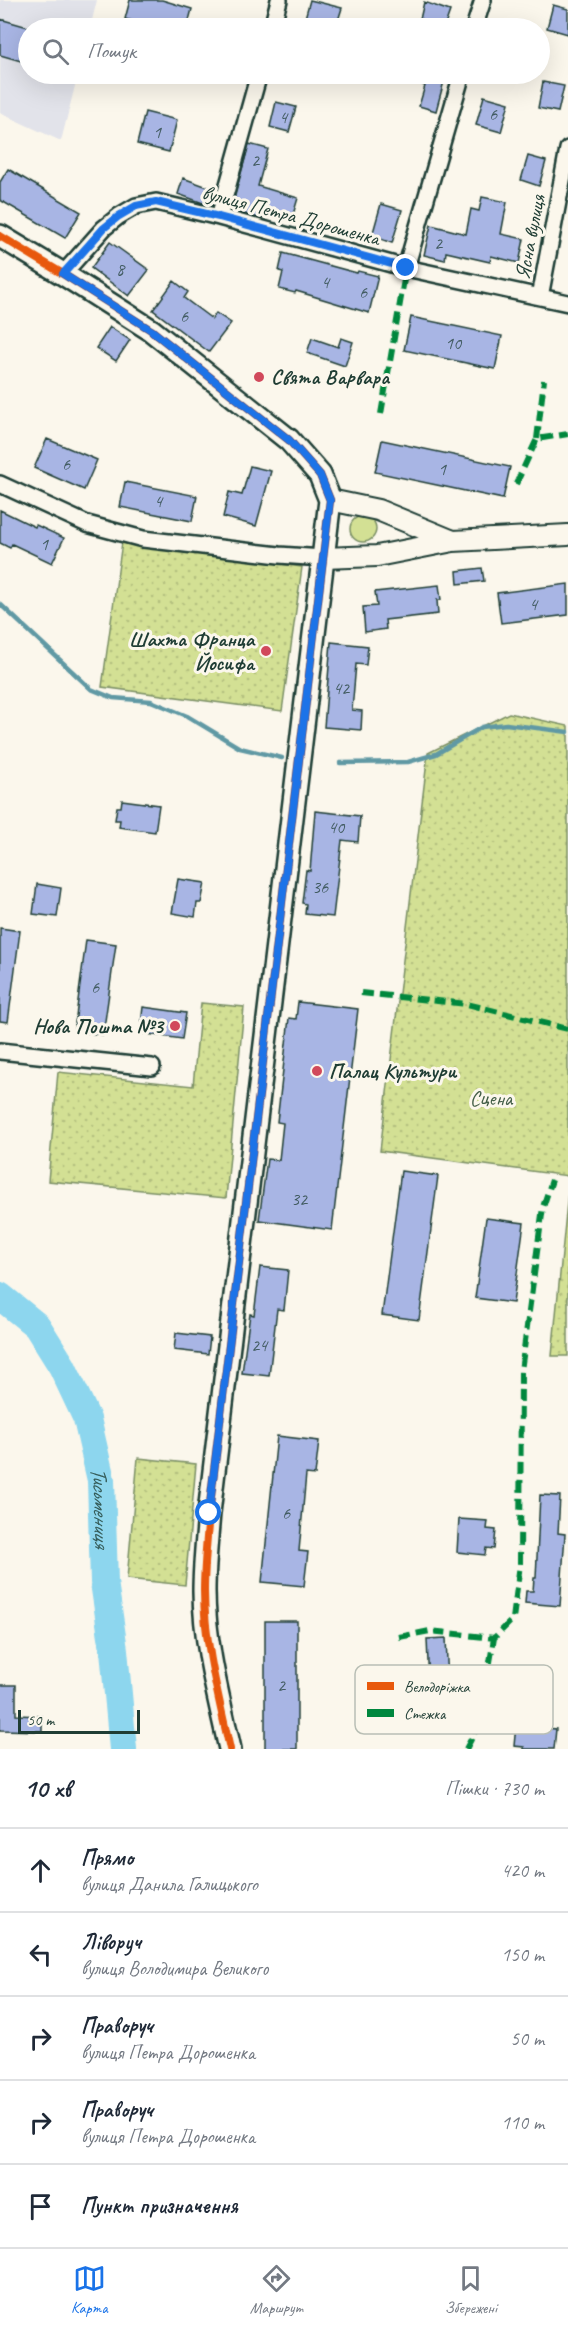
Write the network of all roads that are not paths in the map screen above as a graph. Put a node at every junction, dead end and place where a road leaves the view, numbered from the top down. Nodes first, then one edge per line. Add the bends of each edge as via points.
1 (279, 0) edge
2 (483, 0) edge
3 (274, 18) edge
4 (477, 18) edge
5 (256, 84) edge
6 (459, 84) edge
7 (568, 149) edge
8 (219, 217) junction
9 (0, 236) edge
10 (406, 268) junction
11 (63, 274) junction
12 (540, 297) junction
13 (568, 303) edge
14 (0, 484) edge
15 (330, 500) junction
16 (568, 535) edge
17 (453, 541) junction
18 (323, 558) junction
19 (0, 1051) edge
20 (152, 1067) dead end
21 (230, 1749) edge

1 - 3 street
2 - 4 street
5 - 8 street
6 - 10 street
7 - 12 street, Ясна вулиця
8 - 10 street, вулиця Петра Дорошенка
8 - 11 street, вулиця Петра Дорошенка via 156,202 136,206 104,228
9 - 11 main road
10 - 12 street, вулиця Петра Дорошенка
11 - 15 main road via 151,330 289,440 320,475
12 - 13 street, вулиця Петра Дорошенка
14 - 18 street via 87,524 143,540
15 - 17 street via 378,510
15 - 18 main road
16 - 17 street
17 - 18 street via 377,556
18 - 21 main road via 209,1513 206,1617
19 - 20 street

